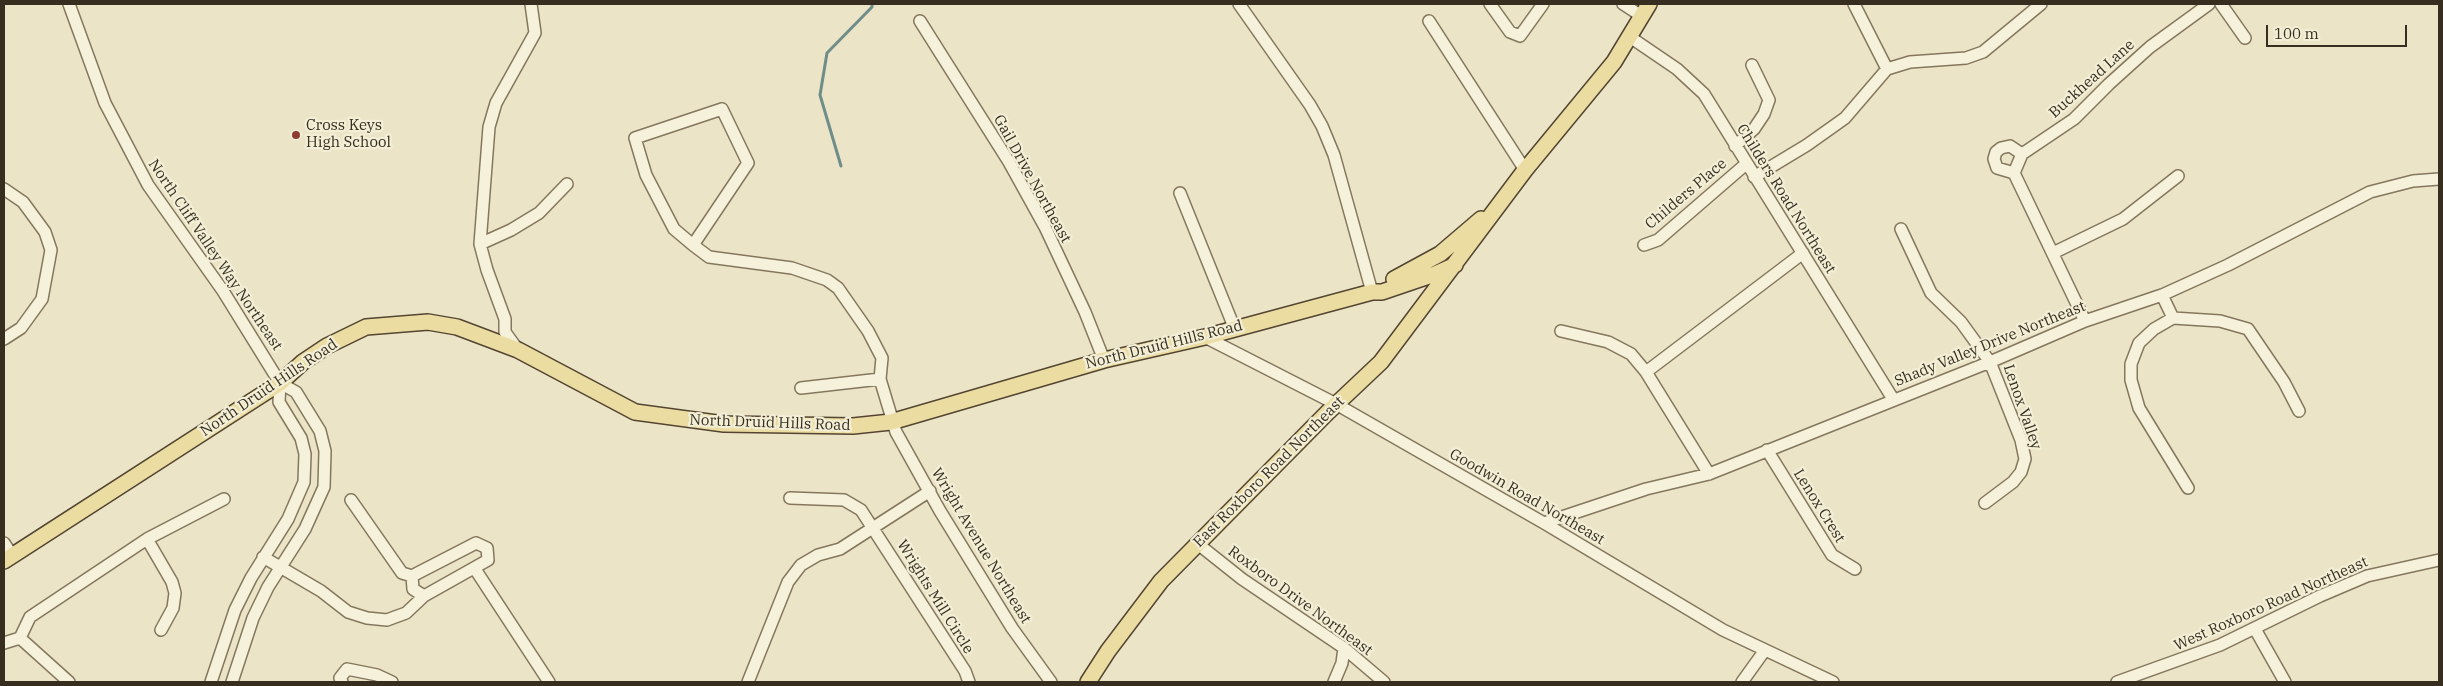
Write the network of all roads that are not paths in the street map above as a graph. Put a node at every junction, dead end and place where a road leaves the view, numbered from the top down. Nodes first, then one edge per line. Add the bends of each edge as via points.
1 (68, 4) edge
2 (531, 4) edge
3 (1239, 4) edge
4 (1490, 4) edge
5 (1543, 4) edge
6 (1623, 4) edge
7 (1854, 4) edge
8 (2041, 4) edge
9 (2209, 4) edge
10 (2221, 4) edge
11 (1646, 10) edge
12 (920, 20) dead end
13 (1429, 21) dead end
14 (1630, 37) junction
15 (2245, 38) dead end
16 (1752, 65) dead end
17 (1887, 69) junction
18 (1735, 146) junction
19 (2022, 154) junction
20 (1746, 164) junction
21 (1526, 170) junction
22 (2014, 173) junction
23 (2178, 176) dead end
24 (1754, 177) junction
25 (2439, 179) edge
26 (567, 184) dead end
27 (4, 189) edge
28 (1180, 193) dead end
29 (1505, 198) junction
30 (1901, 229) dead end
31 (480, 244) junction
32 (693, 245) junction
33 (1644, 245) dead end
34 (1803, 253) junction
35 (2053, 253) junction
36 (1454, 265) junction
37 (1372, 292) junction
38 (2162, 294) junction
39 (2173, 318) junction
40 (2085, 322) junction
41 (1234, 327) junction
42 (1562, 331) dead end
43 (1205, 337) junction
44 (4, 339) edge
45 (518, 350) junction
46 (1104, 360) junction
47 (1990, 362) junction
48 (1646, 372) junction
49 (880, 379) junction
50 (280, 383) junction
51 (801, 388) dead end
52 (1893, 399) junction
53 (1336, 404) junction
54 (2299, 411) dead end
55 (891, 422) junction
56 (1766, 450) junction
57 (1709, 474) junction
58 (2188, 488) dead end
59 (930, 492) junction
60 (790, 498) dead end
61 (224, 499) dead end
62 (351, 500) dead end
63 (1984, 503) dead end
64 (1544, 523) junction
65 (874, 528) junction
66 (147, 539) junction
67 (1198, 544) junction
68 (6, 553) edge
69 (263, 558) junction
70 (2439, 560) edge
71 (280, 568) junction
72 (476, 569) junction
73 (1855, 569) dead end
74 (412, 576) junction
75 (424, 596) junction
76 (2254, 629) junction
77 (161, 630) dead end
78 (20, 638) junction
79 (4, 643) edge
80 (1344, 648) junction
81 (1765, 650) junction
82 (749, 681) edge
83 (67, 682) edge
84 (211, 682) edge
85 (232, 682) edge
86 (342, 682) edge
87 (392, 682) edge
88 (549, 682) edge
89 (762, 682) edge
90 (969, 682) edge
91 (1051, 682) edge
92 (1088, 682) edge
93 (1334, 682) edge
94 (1384, 682) edge
95 (1742, 682) edge
96 (1833, 682) edge
97 (2117, 682) edge
98 (2285, 682) edge

1 - 50 street, North Cliff Valley Way Northeast via 105,103 148,185 223,291
2 - 31 street via 535,34 496,103 489,127
3 - 37 street via 1322,126 1334,155
4 - 5 street via 1510,32 1520,36
6 - 11 street
7 - 17 street
8 - 17 street via 1984,52 1966,58 1910,62
9 - 19 street, Buckhead Lane via 2150,47 2074,119
10 - 15 street
11 - 14 main road
12 - 46 street, Gail Drive Northeast via 1009,162 1045,227
13 - 21 street
14 - 18 street, Childers Road Northeast via 1677,69 1704,94
14 - 21 main road via 1614,62
16 - 18 street via 1769,100 1764,114
17 - 24 street via 1845,118
18 - 20 street, Childers Road Northeast
19 - 22 street
19 - 22 street via 2010,146 1996,152 1997,168
20 - 24 street, Childers Road Northeast
20 - 33 street, Childers Place via 1658,240
21 - 29 main road
22 - 35 street
23 - 35 street via 2123,219
24 - 34 street, Childers Road Northeast
25 - 38 street, Shady Valley Drive Northeast via 2413,181 2370,192 2228,265
26 - 31 street via 539,213
27 - 44 street via 23,202 45,232 51,250 42,299 21,328
28 - 41 street
29 - 36 main road, East Roxboro Road Northeast
29 - 37 main road via 1440,254 1401,277 1380,284
30 - 47 street, Lenox Valley via 1931,293 1961,322
31 - 45 street via 505,319 504,332
32 - 32 street, Wright Avenue Northeast via 674,229 646,175 635,138 722,109 748,163
32 - 49 street, Wright Avenue Northeast via 709,257 792,268 827,280 838,288 868,331 882,358
34 - 48 street
34 - 52 street, Childers Road Northeast
35 - 40 street
36 - 37 main road, North Druid Hills Road via 1422,279 1382,292
36 - 53 main road, East Roxboro Road Northeast via 1381,362
37 - 41 main road, North Druid Hills Road
38 - 39 street
38 - 40 street, Shady Valley Drive Northeast
39 - 54 street via 2220,322 2248,329 2284,382
39 - 58 street via 2139,343 2131,364 2131,380 2139,408
40 - 47 street, Shady Valley Drive Northeast
41 - 43 main road, North Druid Hills Road
42 - 48 street via 1608,342 1631,354
43 - 46 main road, North Druid Hills Road
43 - 53 street, Goodwin Road Northeast
45 - 50 main road, North Druid Hills Road via 457,327 428,322 366,327 327,346
45 - 55 main road, North Druid Hills Road via 634,412 733,424 853,426
46 - 55 main road, North Druid Hills Road
47 - 52 street, Shady Valley Drive Northeast
47 - 63 street, Lenox Valley via 2021,440 2025,459 2013,482
48 - 57 street
49 - 51 street
49 - 55 street, Wright Avenue Northeast
50 - 68 main road, North Druid Hills Road
50 - 69 street via 279,402 302,438 304,482 288,519
50 - 71 street via 296,392 320,431 326,468 318,503
52 - 56 street, Shady Valley Drive Northeast
53 - 64 street, Goodwin Road Northeast
53 - 67 main road, East Roxboro Road Northeast
55 - 59 street, Wright Avenue Northeast
56 - 57 street, Shady Valley Drive Northeast
56 - 73 street, Lenox Crest via 1832,556
57 - 64 street, Shady Valley Drive Northeast via 1646,489
59 - 65 street
59 - 91 street, Wright Avenue Northeast via 1012,628
60 - 65 street, Wrights Mill Circle via 844,500 862,510
61 - 66 street
62 - 74 street via 402,573
64 - 81 street, Goodwin Road Northeast via 1723,630
65 - 82 street via 840,549 818,555 801,565 788,582
65 - 90 street, Wrights Mill Circle
66 - 77 street via 175,593 173,608
66 - 78 street via 30,617
67 - 80 street, Roxboro Drive Northeast via 1242,579
67 - 92 main road, East Roxboro Road Northeast via 1161,581
69 - 71 street
69 - 84 street via 235,610
70 - 76 street, West Roxboro Road Northeast via 2367,576
71 - 75 street via 321,591 348,612 368,618 387,620 406,613
71 - 85 street via 253,618
72 - 74 street via 488,560 487,548 476,543
72 - 75 street
72 - 88 street
74 - 75 street via 413,589
76 - 97 street, West Roxboro Road Northeast
76 - 98 street
78 - 79 street
78 - 83 street
80 - 93 street
80 - 94 street, Roxboro Drive Northeast
81 - 95 street
81 - 96 street, Goodwin Road Northeast
82 - 89 street
86 - 87 street via 340,678 347,670 377,675

